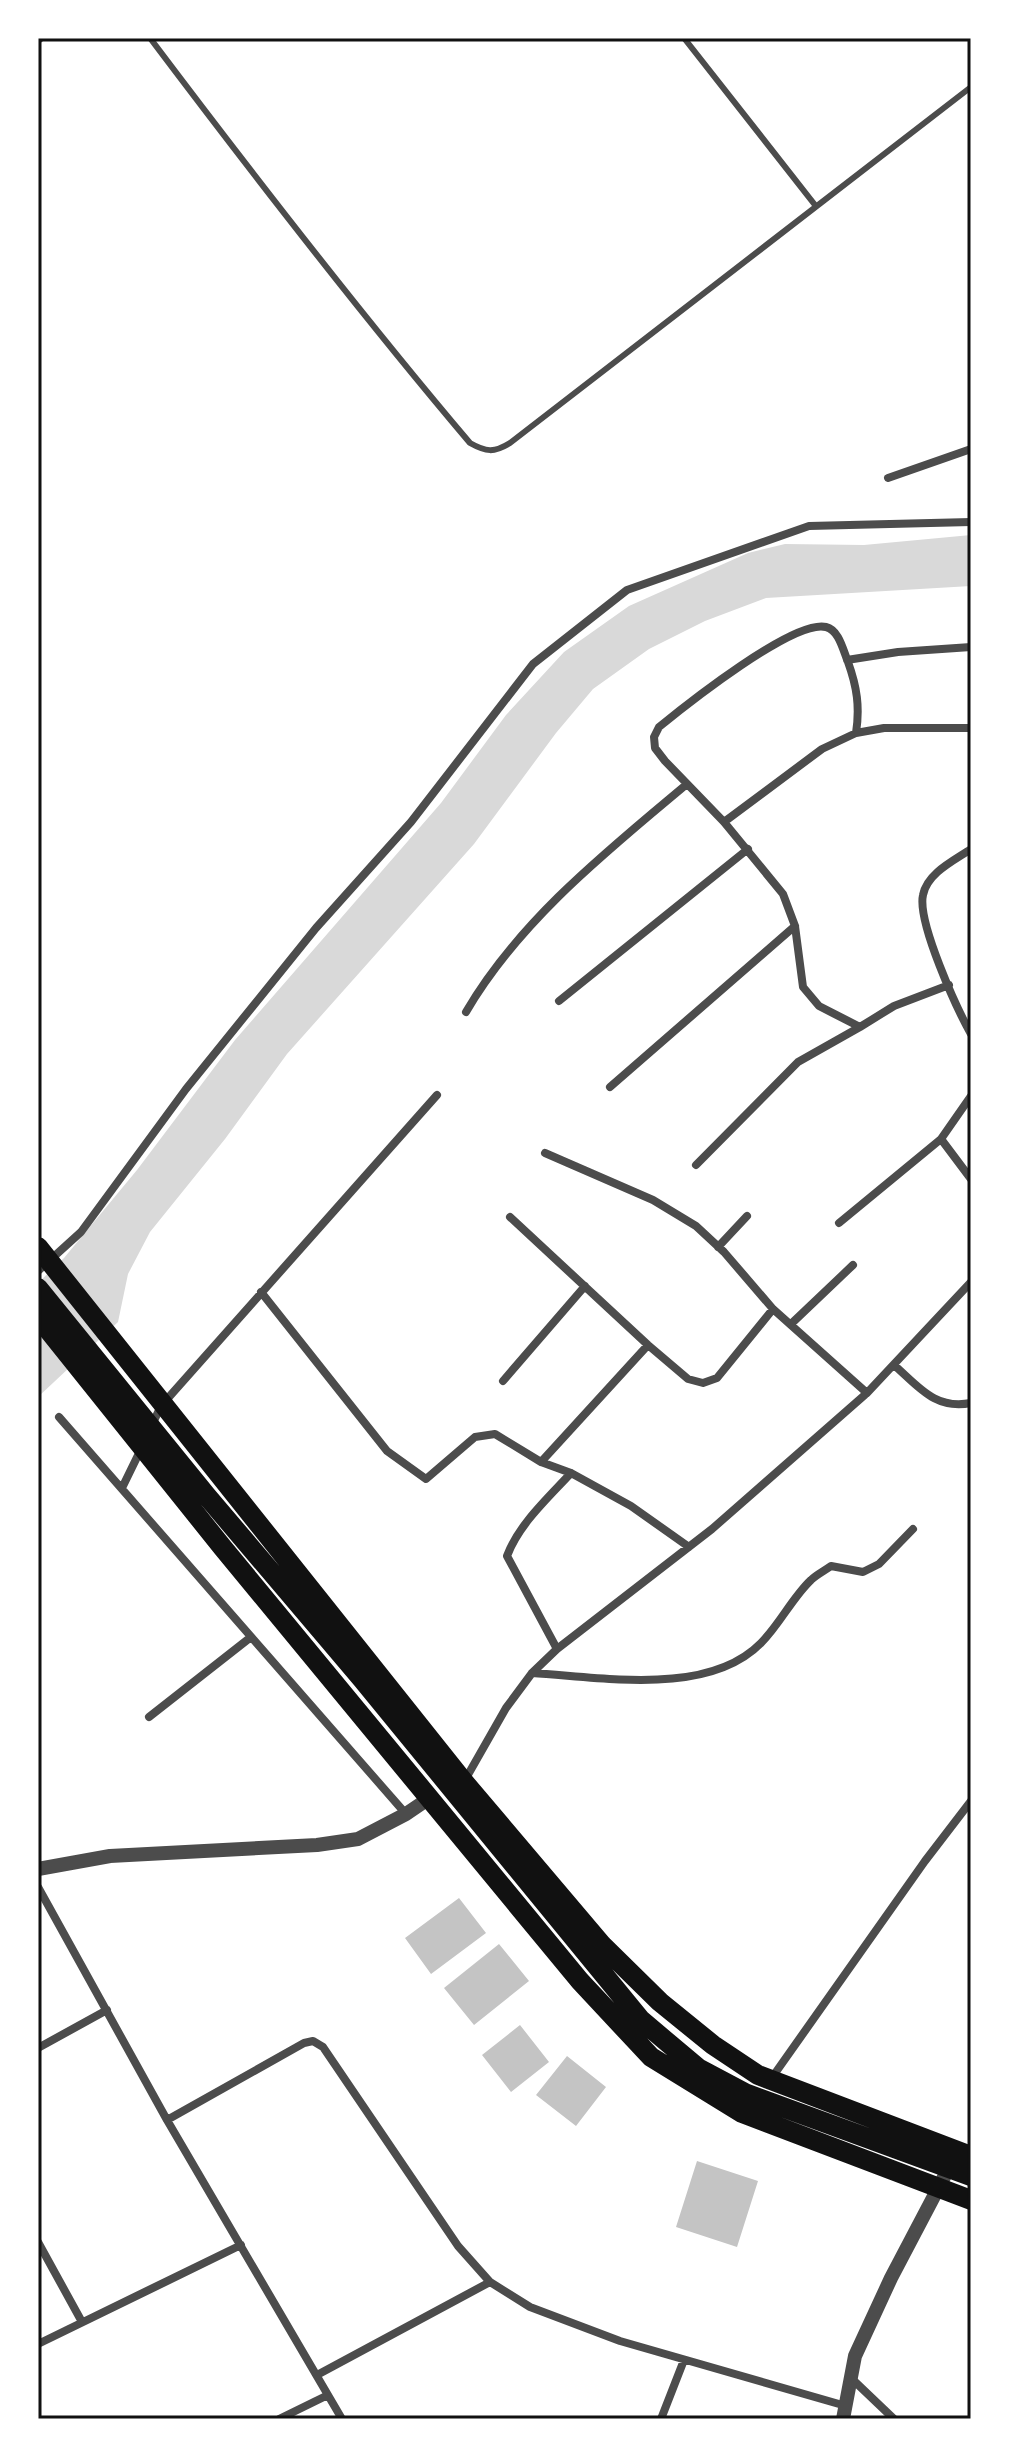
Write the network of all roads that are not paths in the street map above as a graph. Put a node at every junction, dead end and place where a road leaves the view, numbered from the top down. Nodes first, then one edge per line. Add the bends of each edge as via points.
1 (150, 38) edge
2 (684, 38) edge
3 (971, 87) edge
4 (815, 205) junction
5 (971, 449) edge
6 (888, 478) dead end
7 (971, 522) edge
8 (971, 647) edge
9 (847, 660) junction
10 (971, 728) edge
11 (856, 733) junction
12 (687, 784) junction
13 (724, 822) junction
14 (748, 849) junction
15 (971, 849) edge
16 (795, 926) junction
17 (949, 985) junction
18 (559, 1001) dead end
19 (466, 1012) dead end
20 (860, 1027) junction
21 (970, 1030) edge
22 (610, 1087) dead end
23 (437, 1095) dead end
24 (971, 1096) edge
25 (941, 1139) junction
26 (545, 1153) dead end
27 (696, 1165) dead end
28 (971, 1179) edge
29 (747, 1216) dead end
30 (510, 1217) dead end
31 (839, 1223) dead end
32 (38, 1247) edge
33 (718, 1247) junction
34 (853, 1265) dead end
35 (38, 1271) edge
36 (971, 1282) edge
37 (585, 1286) junction
38 (38, 1288) edge
39 (261, 1292) junction
40 (773, 1309) junction
41 (38, 1317) edge
42 (791, 1324) junction
43 (648, 1345) junction
44 (894, 1365) junction
45 (503, 1381) dead end
46 (867, 1393) junction
47 (971, 1403) edge
48 (59, 1417) dead end
49 (541, 1462) junction
50 (571, 1473) junction
51 (122, 1488) junction
52 (913, 1529) dead end
53 (689, 1547) junction
54 (251, 1637) junction
55 (557, 1649) junction
56 (532, 1673) junction
57 (149, 1717) dead end
58 (464, 1782) junction
59 (431, 1797) junction
60 (971, 1801) edge
61 (406, 1814) junction
62 (38, 1869) edge
63 (38, 1887) edge
64 (107, 2010) junction
65 (38, 2048) edge
66 (771, 2080) junction
67 (167, 2120) junction
68 (964, 2154) edge
69 (971, 2176) edge
70 (939, 2188) junction
71 (971, 2200) edge
72 (38, 2242) edge
73 (241, 2245) junction
74 (490, 2282) junction
75 (82, 2322) junction
76 (38, 2344) edge
77 (684, 2360) junction
78 (317, 2375) junction
79 (851, 2378) junction
80 (328, 2395) junction
81 (844, 2413) edge
82 (279, 2419) edge
83 (342, 2419) edge
84 (661, 2419) edge
85 (894, 2419) edge

1 - 4 lane via 378,333 470,443 485,452 510,443
2 - 4 lane
3 - 4 lane
5 - 6 street
7 - 35 street via 809,526 627,590 533,664 411,822 316,928 186,1089 81,1232
8 - 9 street
9 - 11 street via 856,685
9 - 12 street via 839,638 821,626 759,653 714,684 659,727 654,737 655,748
10 - 11 street
11 - 13 street via 822,749
12 - 13 street
12 - 19 street via 568,888 481,986
13 - 14 street
14 - 16 street via 783,894
14 - 18 street
15 - 17 street via 937,872 923,894 925,925
16 - 20 street via 803,987 819,1006
16 - 22 street
17 - 20 street via 894,1006
17 - 21 street
20 - 27 street via 798,1062
23 - 39 street
24 - 25 street
25 - 28 street
25 - 31 street
26 - 33 street via 653,1200 696,1226
29 - 33 street
30 - 37 street
32 - 58 highway
33 - 40 street
34 - 42 street
36 - 44 street
37 - 43 street
37 - 45 street
38 - 69 highway via 641,2020 698,2068 747,2094
39 - 49 street via 387,1451 426,1479 475,1437 495,1434
39 - 51 street via 161,1406
40 - 42 street
40 - 43 street via 717,1378 703,1383 688,1379
41 - 59 highway
42 - 46 street
43 - 49 street
44 - 46 street
44 - 47 street via 946,1405
46 - 53 street
48 - 51 street
49 - 50 street
50 - 53 street
50 - 55 street via 531,1516 507,1556
51 - 54 street
52 - 56 street via 879,1564 863,1572 831,1566 811,1580 762,1643 735,1664 696,1676 642,1680
53 - 55 street
54 - 57 street
54 - 61 street
55 - 56 street
56 - 58 street
58 - 66 highway via 602,1945 660,2002 713,2045
59 - 61 street
59 - 70 highway via 580,1981 651,2057 742,2113
60 - 66 street
61 - 62 street via 358,1839 110,1856
63 - 64 street
64 - 65 street
64 - 67 street
66 - 68 highway
67 - 73 street
67 - 74 street via 313,2041 323,2047 458,2246
68 - 70 street
70 - 71 highway
70 - 79 street via 867,2330
72 - 75 street
73 - 75 street
73 - 78 street
74 - 77 street via 530,2307
74 - 78 street
75 - 76 street
77 - 81 street
77 - 84 street
78 - 80 street
79 - 81 street
79 - 85 street
80 - 82 street
80 - 83 street

